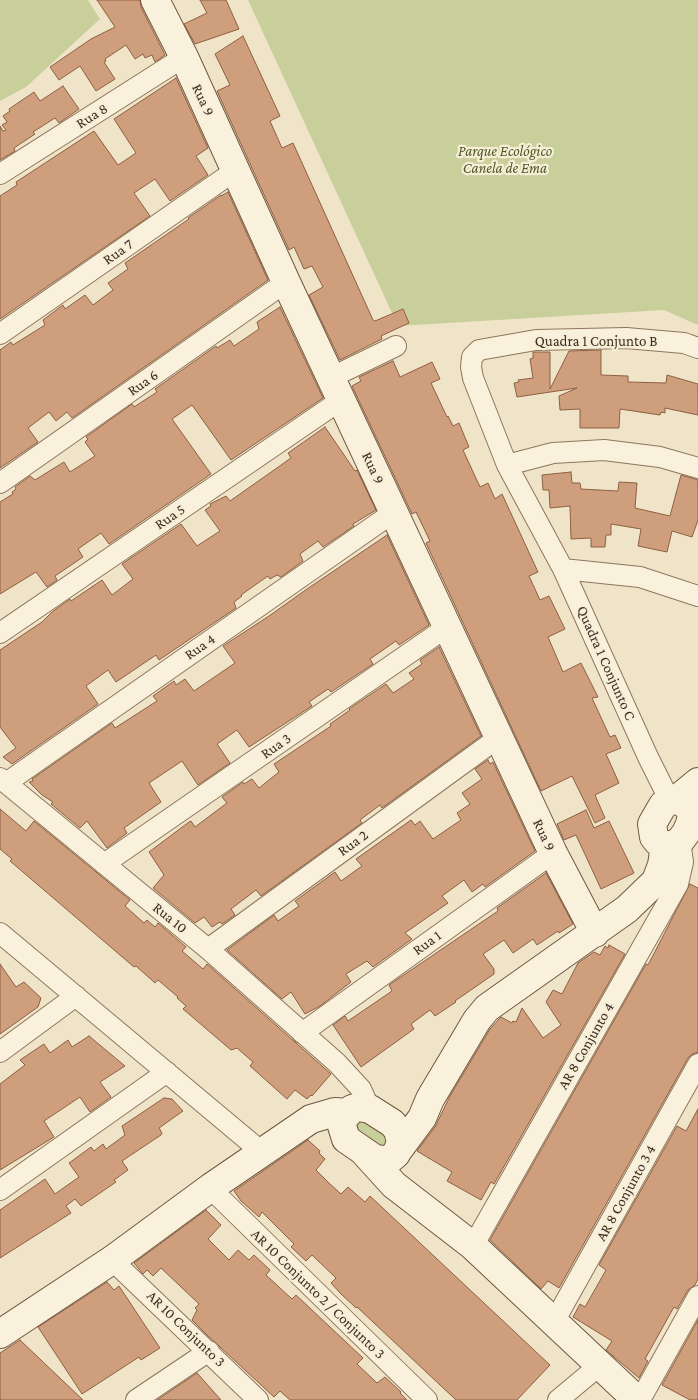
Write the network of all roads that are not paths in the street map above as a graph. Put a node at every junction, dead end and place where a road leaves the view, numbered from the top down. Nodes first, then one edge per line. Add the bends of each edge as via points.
1 (155, 0) edge
2 (184, 58) junction
3 (236, 170) junction
4 (0, 174) edge
5 (286, 282) junction
6 (0, 334) edge
7 (396, 346) dead end
8 (698, 348) edge
9 (336, 389) junction
10 (507, 465) junction
11 (698, 468) edge
12 (0, 484) edge
13 (394, 512) junction
14 (563, 569) junction
15 (698, 596) edge
16 (447, 627) junction
17 (0, 633) edge
18 (498, 738) junction
19 (3, 781) edge
20 (698, 782) edge
21 (680, 821) edge
22 (552, 853) junction
23 (104, 864) junction
24 (0, 933) edge
25 (595, 933) junction
26 (208, 949) junction
27 (76, 996) junction
28 (302, 1033) junction
29 (0, 1052) edge
30 (698, 1064) edge
31 (167, 1072) junction
32 (430, 1099) junction
33 (362, 1124) junction
34 (263, 1153) junction
35 (396, 1153) junction
36 (210, 1188) junction
37 (0, 1190) edge
38 (417, 1201) junction
39 (473, 1246) junction
40 (112, 1260) junction
41 (698, 1296) edge
42 (554, 1322) junction
43 (0, 1334) edge
44 (209, 1351) junction
45 (600, 1365) junction
46 (136, 1400) edge
47 (258, 1400) edge
48 (427, 1400) edge
49 (558, 1400) edge
50 (639, 1400) edge

1 - 2 street, Rua 9
2 - 3 street, Rua 9
2 - 4 street, Rua 8
3 - 5 street, Rua 9
3 - 6 street, Rua 7
5 - 9 street, Rua 9
5 - 12 street, Rua 6
7 - 9 street, Rua 5
8 - 10 street, Quadra 1 Conjunto B via 684,343 626,338 536,340 479,350 472,357 473,378
9 - 13 street, Rua 9
9 - 17 street, Rua 5
10 - 11 street via 554,453 604,450 660,457
10 - 14 street, Quadra 1 Conjunto C
13 - 16 street, Rua 9
13 - 19 street, Rua 4
14 - 15 street via 640,577
14 - 21 street, Quadra 1 Conjunto C via 648,757 654,799
16 - 18 street, Rua 9
16 - 23 street, Rua 3
18 - 22 street, Rua 9
18 - 26 street, Rua 2
19 - 23 street, Rua 10
20 - 21 street
21 - 25 street via 656,881
21 - 39 street, AR 8 Conjunto 4 via 684,862 678,884
22 - 25 street, Rua 9
22 - 28 street, Rua 1
23 - 26 street, Rua 10
24 - 27 street
25 - 32 street via 487,1008
26 - 28 street, Rua 10
27 - 29 street
27 - 31 street
28 - 33 street, Rua 10 via 337,1062 361,1089
30 - 42 street, AR 8 Conjunto 3 4
31 - 34 street
31 - 37 street
32 - 33 street via 410,1116
32 - 35 street via 422,1118
33 - 34 street via 295,1129
33 - 35 street via 401,1136
33 - 38 street via 394,1184
34 - 36 street
35 - 38 street
36 - 40 street
36 - 48 street, AR 10 Conjunto 2 / Conjunto 3
38 - 39 street
39 - 42 street
40 - 43 street
40 - 44 street, AR 10 Conjunto 3
41 - 50 street
42 - 45 street
44 - 46 street
44 - 47 street, AR 10 Conjunto 3
45 - 49 street
45 - 50 street

